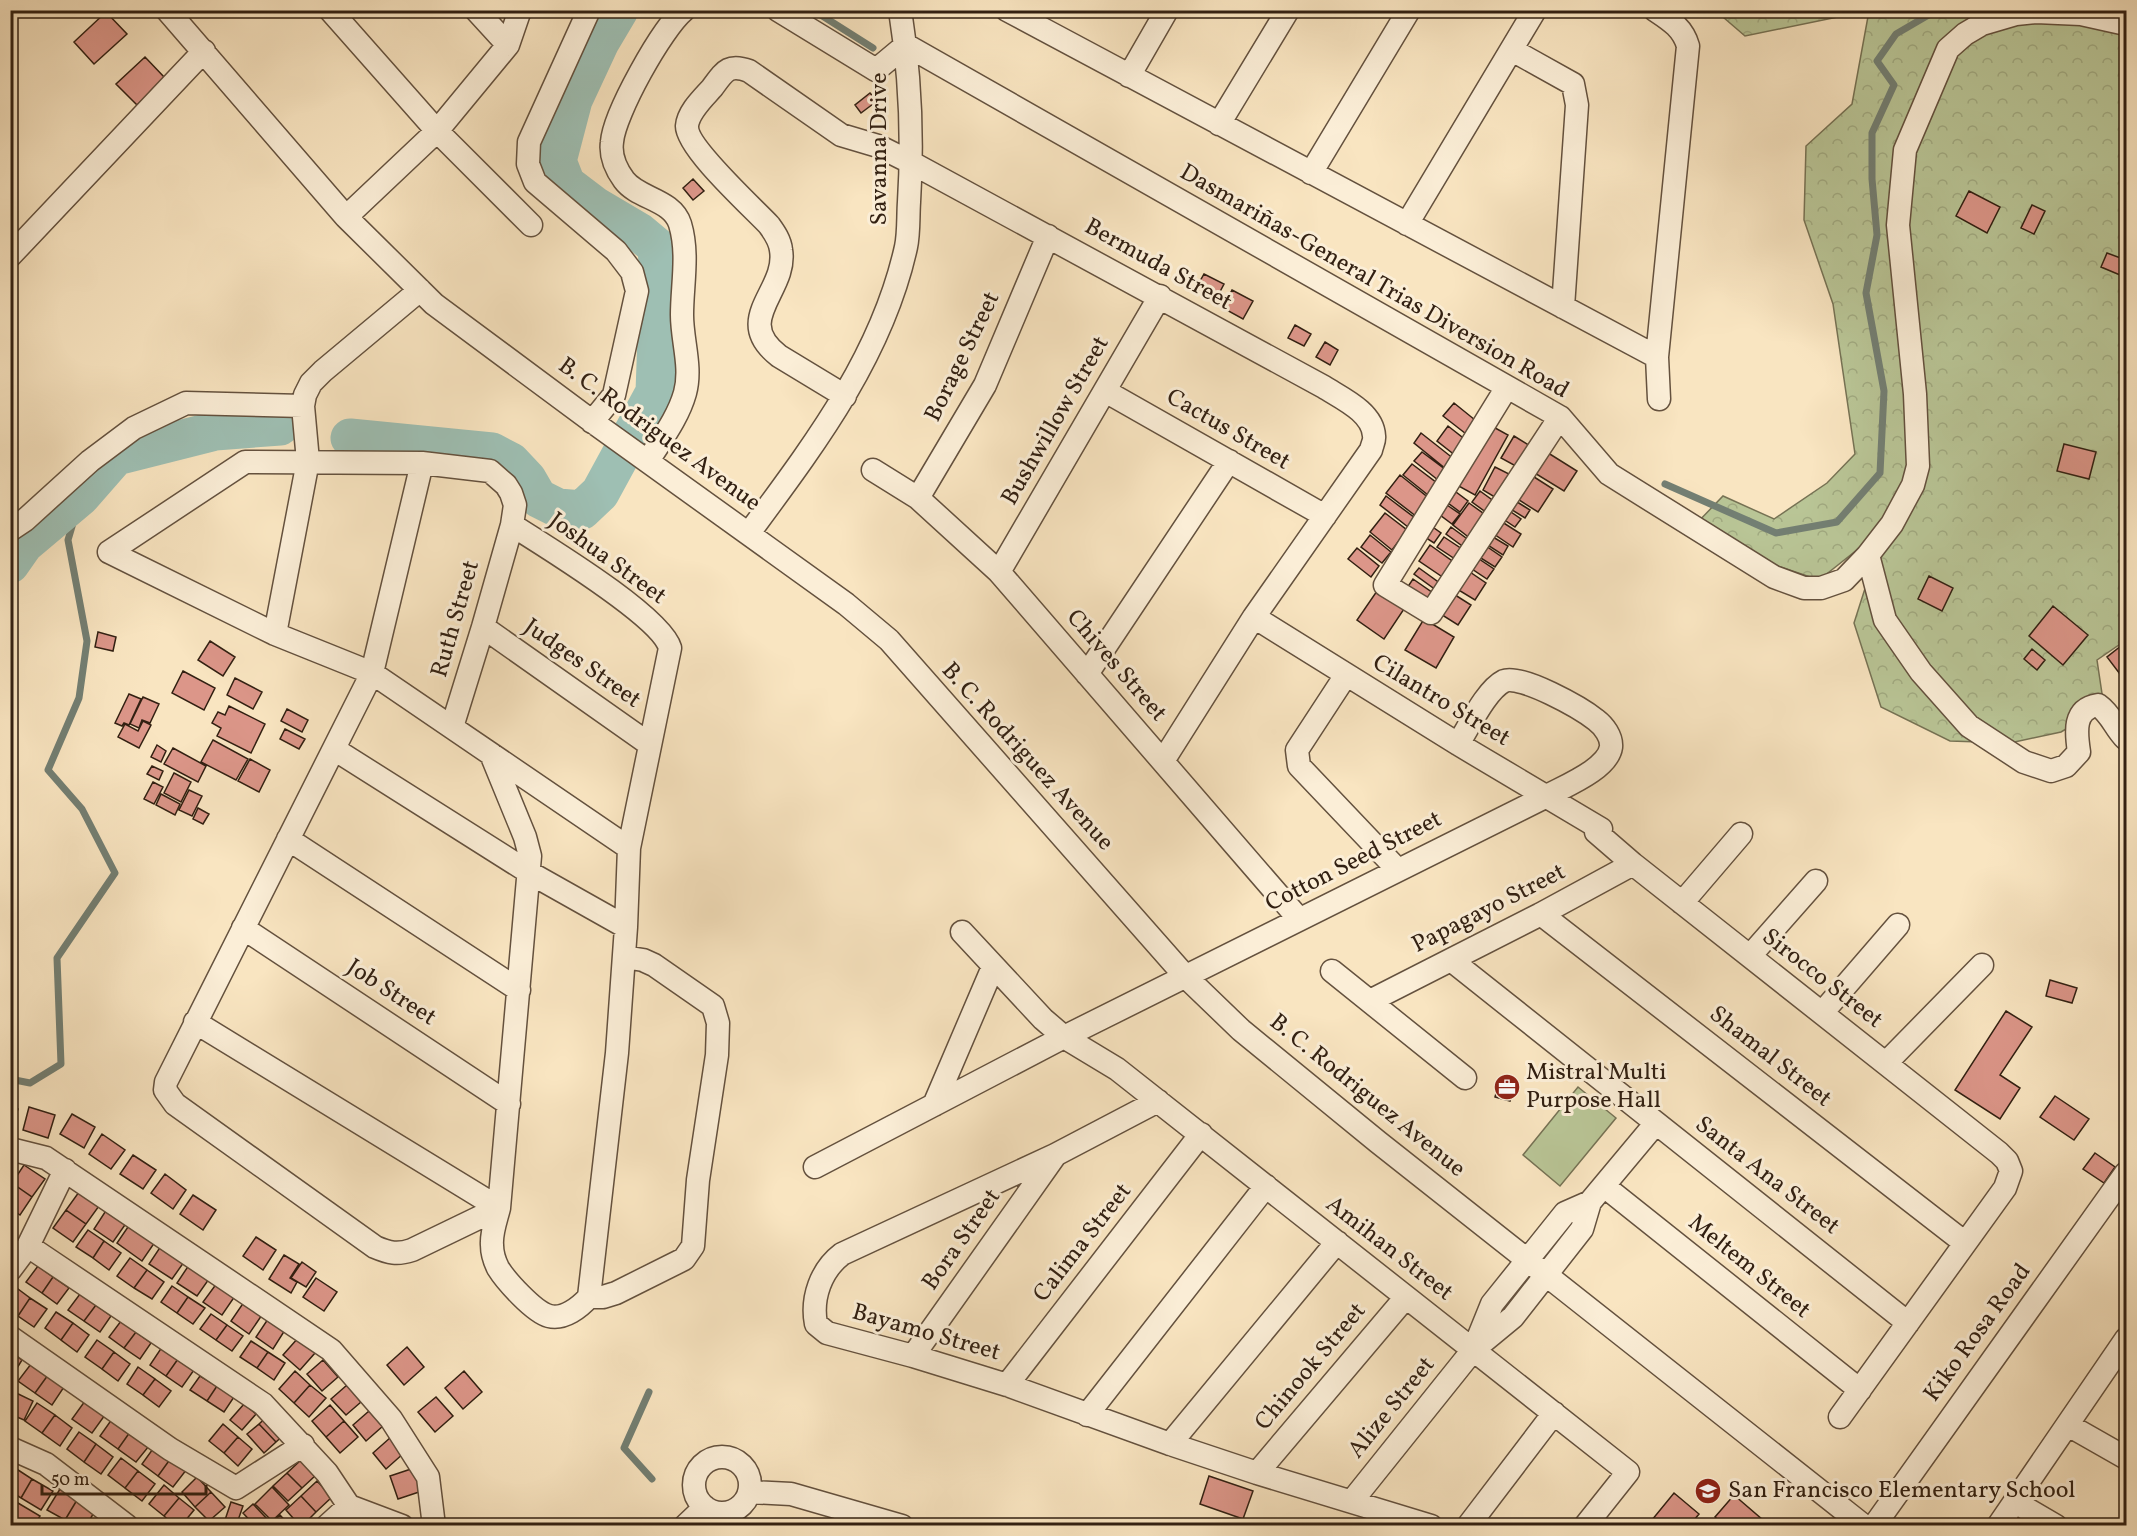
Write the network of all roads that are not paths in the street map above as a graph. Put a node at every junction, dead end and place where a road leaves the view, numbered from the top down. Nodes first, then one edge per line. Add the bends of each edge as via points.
1 (167, 10) edge
2 (330, 10) edge
3 (476, 10) edge
4 (520, 10) edge
5 (589, 10) edge
6 (684, 10) edge
7 (778, 10) edge
8 (900, 10) edge
9 (1007, 10) edge
10 (1167, 10) edge
11 (1288, 10) edge
12 (1409, 10) edge
13 (1535, 10) edge
14 (1655, 10) edge
15 (1039, 18) edge
16 (2127, 24) edge
17 (507, 45) junction
18 (906, 45) junction
19 (1512, 50) junction
20 (204, 51) junction
21 (1130, 76) junction
22 (1219, 124) junction
23 (437, 131) junction
24 (912, 163) junction
25 (1311, 173) junction
26 (346, 217) junction
27 (1407, 224) junction
28 (531, 225) dead end
29 (1048, 236) junction
30 (10, 256) edge
31 (420, 290) junction
32 (1160, 297) junction
33 (1563, 307) junction
34 (1657, 357) junction
35 (1506, 387) junction
36 (1105, 391) junction
37 (846, 396) junction
38 (1659, 399) dead end
39 (303, 406) junction
40 (1560, 417) junction
41 (594, 423) junction
42 (645, 459) junction
43 (308, 461) junction
44 (1229, 461) junction
45 (422, 463) junction
46 (873, 470) dead end
47 (918, 498) junction
48 (1325, 516) junction
49 (512, 525) junction
50 (10, 530) edge
51 (749, 533) junction
52 (1868, 555) junction
53 (999, 572) junction
54 (1254, 617) junction
55 (483, 627) junction
56 (275, 634) junction
57 (372, 673) junction
58 (1087, 674) junction
59 (1346, 675) junction
60 (452, 727) junction
61 (2127, 739) edge
62 (650, 744) junction
63 (1458, 744) junction
64 (334, 750) junction
65 (491, 754) junction
66 (1162, 761) junction
67 (1547, 796) junction
68 (1599, 831) joint
69 (1741, 834) dead end
70 (288, 839) junction
71 (628, 848) junction
72 (1633, 864) junction
73 (1397, 869) junction
74 (530, 873) junction
75 (1816, 881) dead end
76 (1682, 903) junction
77 (1541, 914) junction
78 (1299, 919) junction
79 (1898, 925) dead end
80 (626, 927) junction
81 (243, 928) junction
82 (962, 932) dead end
83 (1750, 956) junction
84 (624, 957) junction
85 (1451, 960) junction
86 (1982, 965) dead end
87 (993, 967) junction
88 (1332, 971) dead end
89 (1186, 977) junction
90 (519, 990) junction
91 (1370, 1001) junction
92 (1822, 1013) junction
93 (195, 1022) junction
94 (1064, 1037) junction
95 (1886, 1063) junction
96 (1465, 1078) dead end
97 (1158, 1101) junction
98 (509, 1104) junction
99 (934, 1105) junction
100 (1656, 1122) junction
101 (1201, 1134) junction
102 (10, 1149) edge
103 (1055, 1155) junction
104 (815, 1167) dead end
105 (65, 1170) junction
106 (2127, 1173) edge
107 (1266, 1186) junction
108 (1597, 1194) junction
109 (499, 1209) junction
110 (1337, 1242) junction
111 (1965, 1243) junction
112 (28, 1246) junction
113 (1528, 1260) junction
114 (10, 1270) edge
115 (1547, 1275) junction
116 (589, 1297) junction
117 (1406, 1297) junction
118 (1908, 1323) junction
119 (10, 1338) edge
120 (2126, 1343) edge
121 (1473, 1350) junction
122 (913, 1356) junction
123 (1008, 1385) junction
124 (1860, 1390) junction
125 (1554, 1413) junction
126 (1087, 1415) junction
127 (1840, 1418) dead end
128 (2068, 1425) junction
129 (1170, 1444) junction
130 (303, 1445) junction
131 (10, 1448) edge
132 (2127, 1458) edge
133 (1257, 1473) junction
134 (750, 1492) junction
135 (1353, 1501) junction
136 (2015, 1502) junction
137 (349, 1506) junction
138 (705, 1508) junction
139 (127, 1526) edge
140 (327, 1526) edge
141 (402, 1526) edge
142 (434, 1526) edge
143 (685, 1526) edge
144 (902, 1526) edge
145 (1431, 1526) edge
146 (1468, 1526) edge
147 (1585, 1526) edge
148 (1864, 1526) edge
149 (1874, 1526) edge
150 (1998, 1526) edge
151 (2056, 1526) edge

1 - 20 street, B. C. Rodriguez Avenue
2 - 23 street
3 - 17 street
4 - 17 street
5 - 41 street via 529,142 528,164 535,182 615,251 632,272 637,291 614,395
6 - 42 street via 655,47 622,108 612,141 614,163 625,182 668,208 679,223 685,262 685,393 672,423
7 - 18 street via 876,70
8 - 18 street, Savanna Drive
9 - 15 street
10 - 21 street
11 - 22 street
12 - 25 street
13 - 19 street
14 - 34 street via 1679,28 1688,46
15 - 21 street
16 - 52 street, Dasmariñas-General Trias Diversion Road via 2081,14 2016,14 1982,24 1948,49 1905,150 1898,225 1918,466 1904,504
17 - 23 street
18 - 24 street, Savanna Drive
18 - 35 street, Dasmariñas-General Trias Diversion Road
19 - 27 street
19 - 33 street via 1573,84 1577,105
20 - 26 street, B. C. Rodriguez Avenue
20 - 30 street
21 - 22 street
22 - 25 street
23 - 26 street
23 - 28 street
24 - 29 street, Bermuda Street
24 - 37 street, Savanna Drive via 907,244 896,286
24 - 37 street, Bermuda Street via 878,146 841,135 740,67 723,74 687,124 693,144 769,225 782,250 780,267 760,317 760,337 779,356
25 - 27 street
26 - 31 street, B. C. Rodriguez Avenue
27 - 33 street
29 - 32 street, Bermuda Street
29 - 47 street, Borage Street via 985,385
31 - 39 street via 323,371 311,383
31 - 41 street, B. C. Rodriguez Avenue
32 - 36 street, Bushwillow Street
32 - 48 street, Bermuda Street via 1324,387 1361,412 1371,424 1375,437 1371,450
33 - 34 street
34 - 38 street
35 - 40 street, Dasmariñas-General Trias Diversion Road
35 - 40 street via 1385,585 1431,613
36 - 44 street, Cactus Street
36 - 53 street, Bushwillow Street
37 - 51 street, Savanna Drive
39 - 43 street
39 - 50 street via 186,403 134,428
40 - 52 street, Dasmariñas-General Trias Diversion Road via 1609,474 1774,577 1804,588 1821,588 1844,580
41 - 42 street, B. C. Rodriguez Avenue
42 - 51 street, B. C. Rodriguez Avenue
43 - 45 street, Ruth Street
43 - 56 street
43 - 56 street, Ruth Street via 245,462 109,552
44 - 48 street, Cactus Street
44 - 58 street
45 - 49 street, Ruth Street via 490,471 511,493 515,505
45 - 57 street
46 - 47 street, Chives Street
47 - 53 street, Chives Street
48 - 54 street
49 - 55 street, Ruth Street
49 - 62 street, Joshua Street via 580,568 657,627 668,641 669,657
51 - 89 street, B. C. Rodriguez Avenue via 889,640
52 - 61 street via 1885,620 1921,672 1969,726 2025,762 2051,771 2066,766 2079,752 2076,729 2081,713 2090,706 2098,705 2109,713
53 - 58 street, Chives Street
54 - 59 street, Cilantro Street
54 - 66 street
55 - 60 street, Ruth Street
55 - 62 street, Judges Street
56 - 57 street
57 - 60 street
57 - 64 street
58 - 66 street, Chives Street
59 - 63 street, Cilantro Street
59 - 73 street via 1297,750 1299,766
60 - 65 street
62 - 71 street
63 - 67 street, Cilantro Street
63 - 67 street, Cotton Seed Street via 1484,702 1505,681 1534,684 1596,720 1611,744 1608,756 1596,768
64 - 70 street
64 - 74 street
65 - 71 street
65 - 74 street via 525,837
66 - 78 street, Chives Street
67 - 68 street, Cilantro Street
67 - 73 street, Cotton Seed Street
68 - 72 street, Sirocco Street
69 - 76 street
70 - 81 street
70 - 90 street
71 - 80 street
72 - 76 street, Sirocco Street
72 - 77 street, Papagayo Street
73 - 78 street, Cotton Seed Street
74 - 80 street
74 - 90 street
75 - 83 street
76 - 83 street, Sirocco Street
77 - 85 street, Papagayo Street
77 - 111 street, Shamal Street
78 - 89 street, Cotton Seed Street
79 - 92 street
80 - 84 street
81 - 93 street
81 - 98 street, Job Street
82 - 87 street, Amihan Street
83 - 92 street, Sirocco Street
84 - 116 street
84 - 116 street via 654,965 713,1006 718,1023 717,1055 698,1180 693,1246 684,1259 616,1293
85 - 91 street, Papagayo Street
85 - 100 street, Santa Ana Street
86 - 95 street
87 - 94 street, Amihan Street
87 - 99 street
88 - 91 street
89 - 94 street, Cotton Seed Street
89 - 113 street, B. C. Rodriguez Avenue via 1251,1037
90 - 98 street
91 - 96 street
92 - 95 street, Sirocco Street
93 - 109 street
93 - 109 street via 166,1082 168,1096 375,1247 398,1255
94 - 97 street, Amihan Street via 1117,1069
94 - 99 street, Cotton Seed Street
95 - 111 street, Sirocco Street via 2007,1161 2011,1171 2005,1188
97 - 101 street, Amihan Street
97 - 103 street, Bayamo Street
98 - 109 street
99 - 104 street, Cotton Seed Street
100 - 108 street
100 - 118 street, Santa Ana Street
101 - 107 street, Amihan Street
101 - 123 street, Calima Street
102 - 105 street via 46,1158
103 - 122 street, Bora Street
103 - 122 street, Bayamo Street via 842,1254 824,1273 815,1298 816,1324 827,1333
105 - 112 street
105 - 142 street via 331,1350 391,1419 428,1477
106 - 149 street, Kiko Rosa Road
107 - 110 street, Amihan Street
107 - 126 street
108 - 113 street via 1565,1213
108 - 115 street via 1582,1229
108 - 124 street, Meltem Street
109 - 116 street via 492,1246 498,1267 513,1287 549,1316 564,1315
110 - 117 street, Amihan Street
110 - 129 street
111 - 118 street
112 - 114 street
112 - 130 street via 263,1404
113 - 115 street, B. C. Rodriguez Avenue
113 - 121 street via 1492,1304
115 - 121 street via 1513,1317
115 - 148 street, B. C. Rodriguez Avenue
117 - 121 street, Amihan Street
117 - 133 street, Chinook Street
118 - 124 street
119 - 130 street via 170,1449 236,1488
120 - 128 street
121 - 125 street, Amihan Street
121 - 135 street, Alize Street
122 - 123 street, Bayamo Street
123 - 126 street, Bayamo Street
124 - 127 street
125 - 146 street
125 - 147 street, Amihan Street via 1628,1472
126 - 129 street, Bayamo Street
128 - 132 street
128 - 136 street
129 - 133 street, Bayamo Street
130 - 137 street
131 - 139 street via 46,1464
133 - 135 street, Bayamo Street
134 - 138 street via 740,1508 731,1512
134 - 138 street via 748,1473 735,1460 708,1460 696,1473 694,1483 698,1501
134 - 144 street via 791,1494
135 - 145 street, Bayamo Street
136 - 150 street
136 - 151 street
137 - 140 street
137 - 141 street
138 - 143 street

